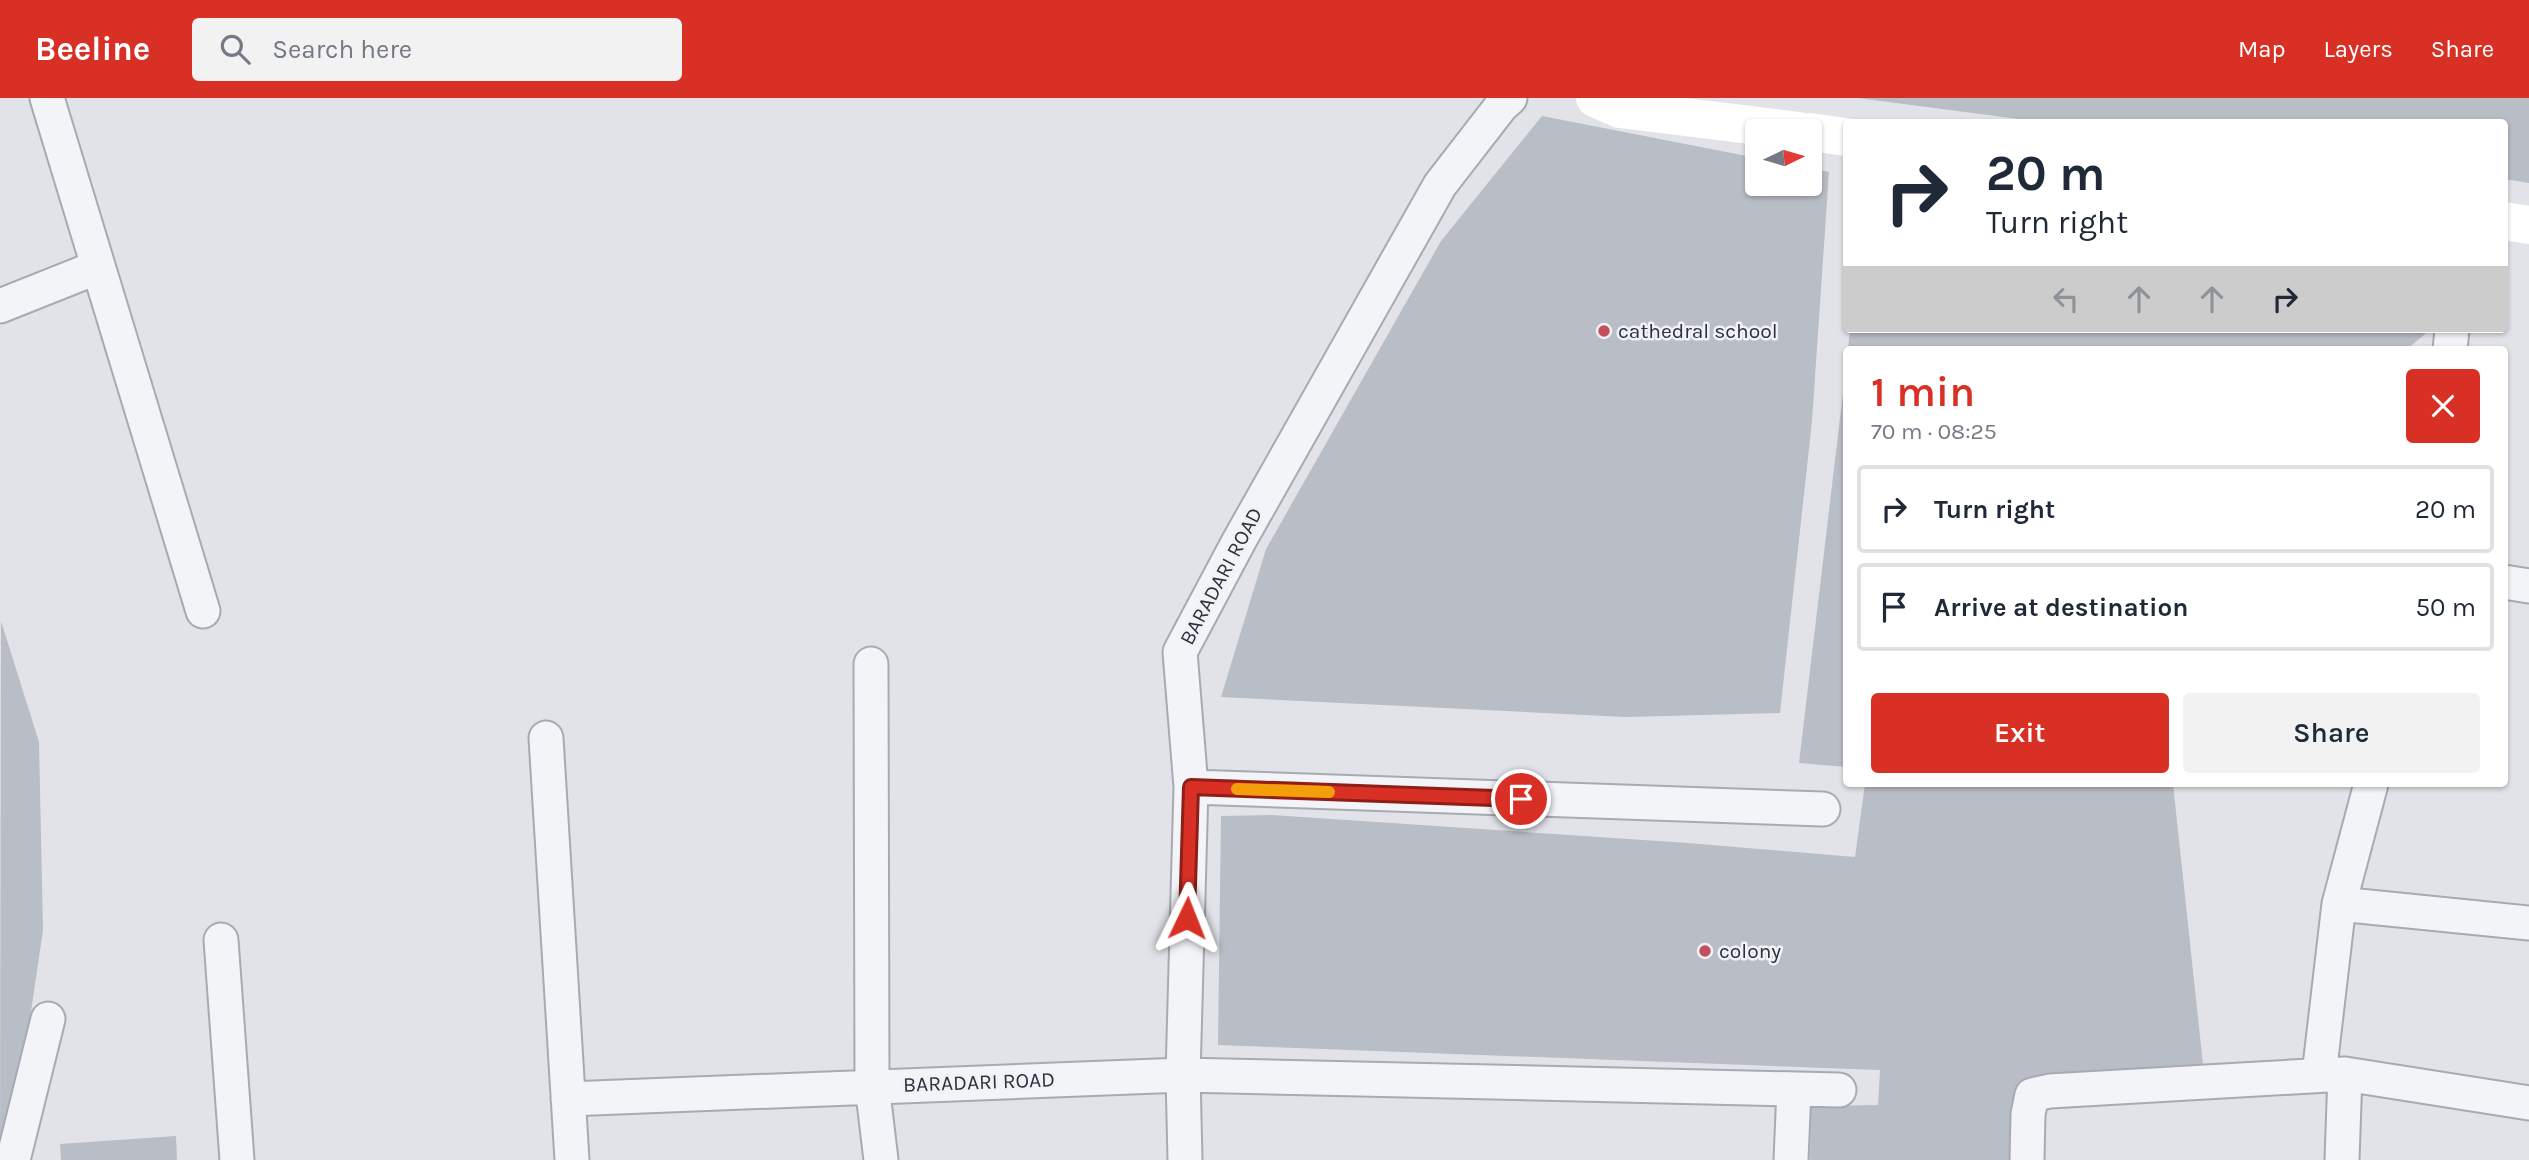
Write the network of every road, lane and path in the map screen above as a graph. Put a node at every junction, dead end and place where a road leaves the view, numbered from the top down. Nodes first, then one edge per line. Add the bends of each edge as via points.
1 (47, 98) edge
2 (1510, 98) edge
3 (1595, 98) edge
4 (1745, 124) edge
5 (1822, 134) edge
6 (1843, 137) edge
7 (2508, 222) edge
8 (2529, 225) edge
9 (98, 267) junction
10 (0, 306) edge
11 (2508, 583) edge
12 (2529, 586) edge
13 (203, 611) dead end
14 (871, 664) dead end
15 (546, 738) dead end
16 (1191, 787) junction
17 (2370, 787) edge
18 (1823, 809) dead end
19 (2339, 904) junction
20 (2529, 923) edge
21 (221, 940) dead end
22 (48, 1019) dead end
23 (2332, 1074) junction
24 (1183, 1075) junction
25 (872, 1086) junction
26 (1794, 1089) junction
27 (1839, 1090) dead end
28 (568, 1099) junction
29 (2529, 1103) edge
30 (13, 1160) edge
31 (237, 1160) edge
32 (572, 1160) edge
33 (881, 1160) edge
34 (1185, 1160) edge
35 (1791, 1160) edge
36 (2027, 1160) edge
37 (2342, 1160) edge

1 - 9 street
2 - 16 street, BARADARI ROAD via 1440,185 1180,652
3 - 4 main road via 1620,109
5 - 6 main road
7 - 8 main road
9 - 10 street
9 - 13 street
11 - 12 street
14 - 25 street
15 - 28 street
16 - 18 street
16 - 24 street, BARADARI ROAD
17 - 19 street
19 - 20 street
19 - 23 street
21 - 31 street
22 - 30 street
23 - 29 street
23 - 36 street via 2032,1095
23 - 37 street
24 - 25 street, BARADARI ROAD
24 - 26 street
24 - 34 street
25 - 28 street
25 - 33 street, BARADARI ROAD
26 - 27 street
26 - 35 street
28 - 32 street

